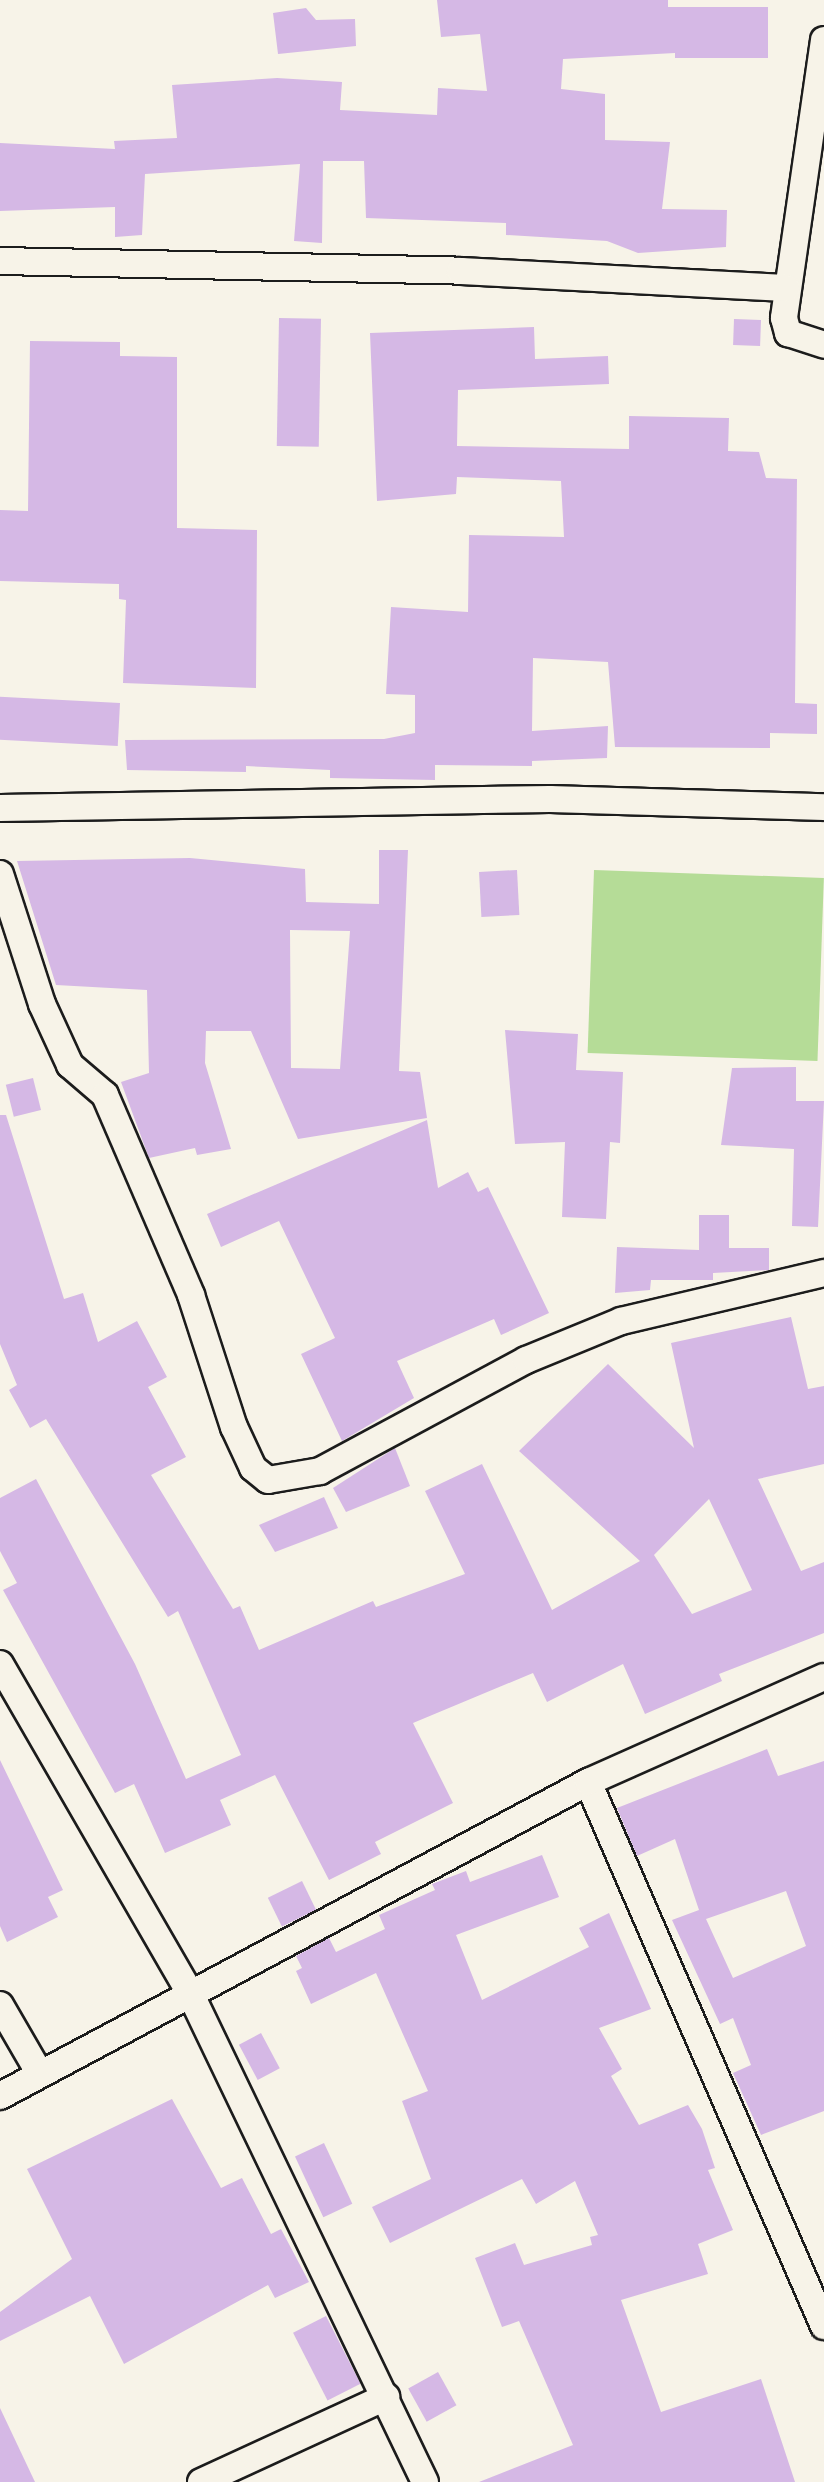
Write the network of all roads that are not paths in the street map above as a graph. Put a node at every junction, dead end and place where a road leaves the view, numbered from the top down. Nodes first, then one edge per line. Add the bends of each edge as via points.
1 (824, 40) edge
2 (0, 261) edge
3 (787, 288) junction
4 (824, 345) edge
5 (824, 807) edge
6 (0, 808) edge
7 (0, 874) edge
8 (824, 1273) edge
9 (0, 1664) edge
10 (824, 1676) edge
11 (588, 1782) junction
12 (192, 1997) junction
13 (0, 2006) edge
14 (40, 2074) junction
15 (0, 2096) edge
16 (824, 2326) edge
17 (386, 2397) junction
18 (201, 2482) edge
19 (425, 2482) edge

1 - 3 street
2 - 3 street via 460,271
3 - 4 street via 788,333
5 - 6 street via 550,799
7 - 8 street via 42,1004 70,1065 105,1095 191,1295 234,1427 253,1468 268,1480 320,1471 526,1360 621,1321
9 - 12 street
10 - 11 street
11 - 12 street
11 - 16 street
12 - 14 street
12 - 17 street
13 - 14 street
14 - 15 street
17 - 18 street
17 - 19 street

